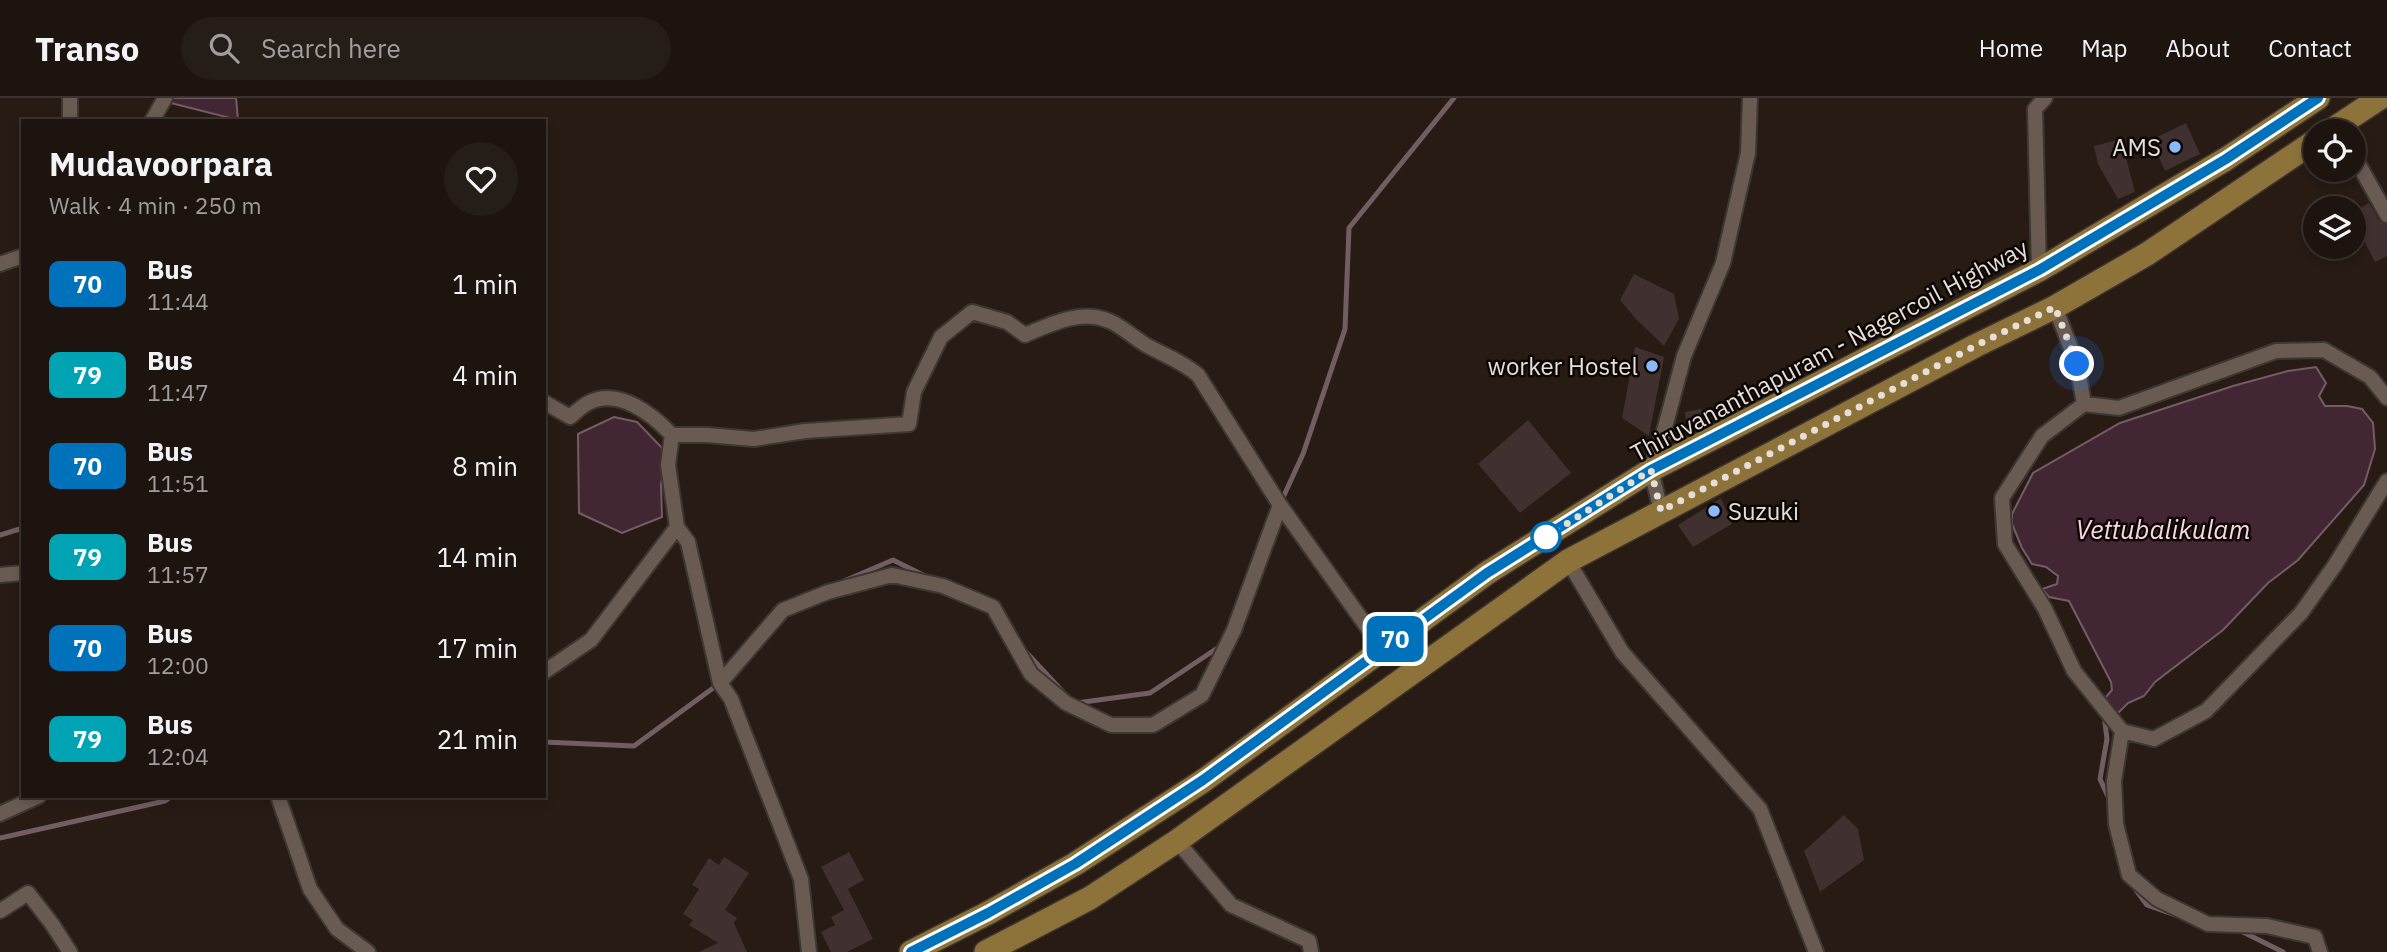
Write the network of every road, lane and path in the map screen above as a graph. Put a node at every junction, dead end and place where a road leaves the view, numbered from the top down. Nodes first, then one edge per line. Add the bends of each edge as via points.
1 (70, 98) edge
2 (166, 98) edge
3 (1750, 98) edge
4 (2045, 98) edge
5 (2318, 98) edge
6 (2379, 98) edge
7 (70, 119) edge
8 (153, 119) edge
9 (2351, 119) edge
10 (2303, 149) edge
11 (2366, 177) edge
12 (2387, 215) edge
13 (21, 257) edge
14 (0, 264) edge
15 (2039, 270) junction
16 (2055, 307) junction
17 (2387, 397) edge
18 (546, 403) edge
19 (2084, 404) junction
20 (672, 436) junction
21 (1651, 470) junction
22 (2387, 481) edge
23 (1280, 505) junction
24 (1661, 511) junction
25 (677, 527) junction
26 (1569, 561) junction
27 (21, 572) edge
28 (0, 575) edge
29 (1382, 648) junction
30 (546, 671) edge
31 (720, 683) junction
32 (2122, 731) junction
33 (35, 798) edge
34 (279, 798) edge
35 (0, 814) edge
36 (1177, 841) junction
37 (0, 911) edge
38 (1016, 944) edge
39 (70, 952) edge
40 (368, 952) edge
41 (809, 952) edge
42 (911, 952) edge
43 (986, 952) edge
44 (1311, 952) edge
45 (1816, 952) edge
46 (2320, 952) edge

1 - 7 street
2 - 8 street
3 - 21 street via 1748,153 1723,263 1684,356
4 - 15 street via 2035,110
5 - 15 main road, Thiruvananthapuram - Nagercoil Highway via 2226,159
6 - 9 main road
10 - 16 main road via 2147,254
11 - 12 street
13 - 14 street
15 - 21 main road, Thiruvananthapuram - Nagercoil Highway
16 - 19 street via 2077,364
16 - 24 main road
17 - 19 street via 2370,377 2324,350 2276,351 2119,408
18 - 20 street via 570,416 590,402 613,397 641,408
19 - 32 street via 2042,436 2002,498 2005,544 2045,609 2074,671
20 - 23 street via 754,439 805,430 909,424 914,392 941,337 972,312 1007,322 1026,335 1060,320 1089,316 1110,321 1198,375
20 - 25 street via 668,465
21 - 24 street
21 - 29 main road, Thiruvananthapuram - Nagercoil Highway via 1487,573
22 - 32 street via 2301,613 2206,711 2154,739
23 - 29 street
23 - 31 street via 1234,631 1202,695 1153,725 1111,725 1066,703 1031,674 993,607 943,586 892,575 783,610
24 - 26 main road
25 - 30 street via 590,640
25 - 31 street via 688,542
26 - 36 main road
26 - 45 street via 1622,652 1760,809
27 - 28 street
29 - 42 main road, Thiruvananthapuram - Nagercoil Highway via 1203,780 1098,849
31 - 41 street via 731,699 801,879
32 - 46 street via 2114,781 2115,814 2129,875 2157,899 2208,924 2267,926 2315,937
33 - 35 street
34 - 40 street via 310,889 337,929
36 - 38 main road
36 - 44 street via 1231,905 1308,941
37 - 39 street via 28,893
38 - 43 main road

